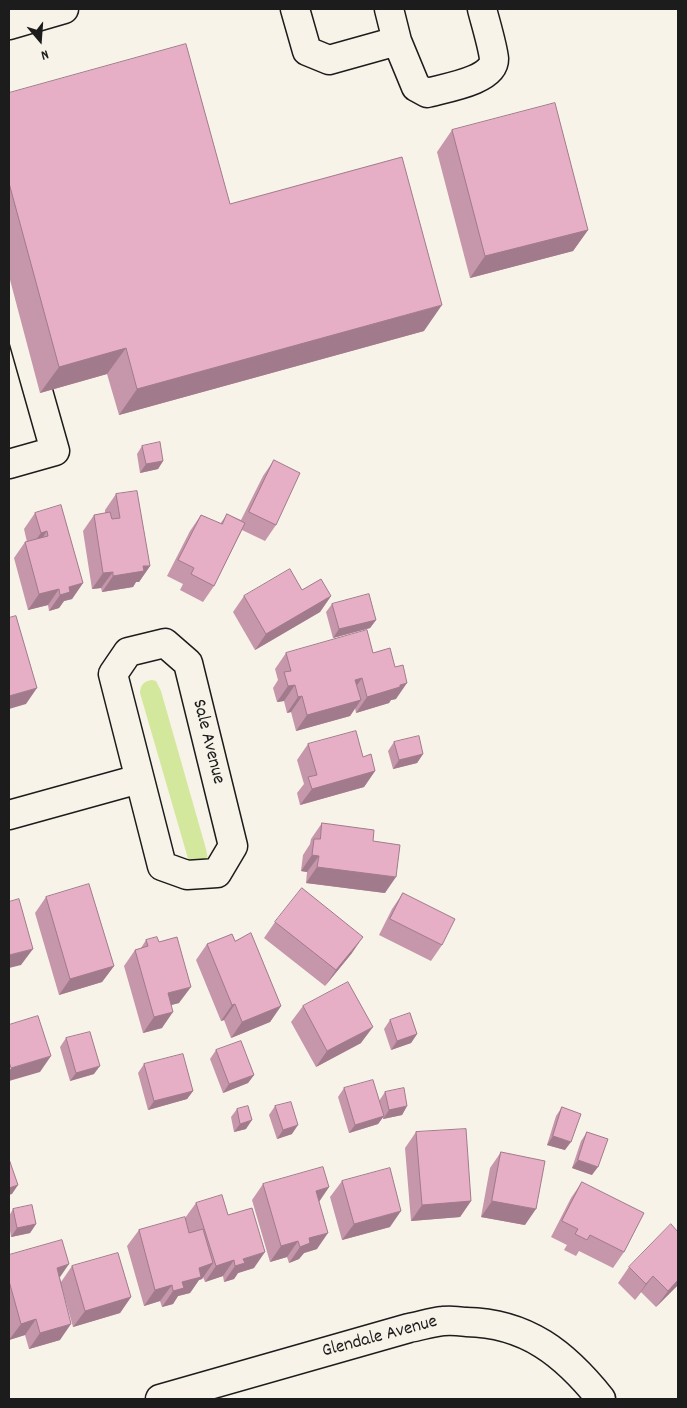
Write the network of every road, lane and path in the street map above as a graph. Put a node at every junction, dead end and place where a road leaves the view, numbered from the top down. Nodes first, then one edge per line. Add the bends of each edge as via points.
1 (64, 9) edge
2 (295, 9) edge
3 (389, 9) edge
4 (482, 9) edge
5 (14, 18) edge
6 (398, 41) junction
7 (9, 289) edge
8 (9, 464) edge
9 (139, 779) junction
10 (9, 815) edge
11 (160, 1399) edge
12 (602, 1399) edge

1 - 5 street
2 - 6 street via 307,51 329,60
3 - 6 street
4 - 6 street via 494,60 489,70 478,79 428,93 416,87
7 - 8 street via 55,451
9 - 9 street, Sale Avenue via 162,866 187,874 217,873 233,846 188,663 164,643 128,652 113,674
9 - 10 street
11 - 12 street, Glendale Avenue via 409,1328 444,1321 480,1322 525,1334 567,1360

